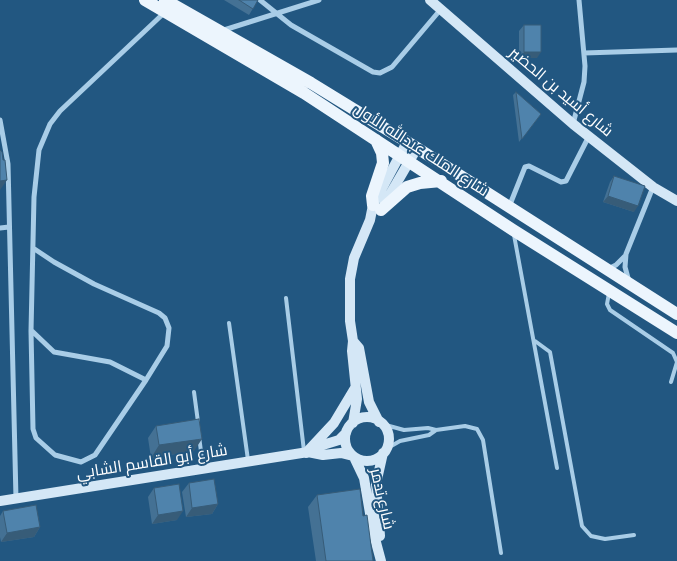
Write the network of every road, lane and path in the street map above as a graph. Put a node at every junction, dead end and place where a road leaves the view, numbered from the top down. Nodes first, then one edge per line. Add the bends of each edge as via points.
1 (145, 0) edge
2 (260, 0) edge
3 (319, 0) edge
4 (430, 0) edge
5 (579, 0) edge
6 (306, 2) edge
7 (166, 6) edge
8 (441, 9) junction
9 (277, 15) junction
10 (220, 32) junction
11 (677, 50) edge
12 (584, 53) junction
13 (0, 120) edge
14 (573, 124) junction
15 (589, 136) junction
16 (376, 140) junction
17 (412, 145) junction
18 (405, 159) junction
19 (441, 181) junction
20 (653, 187) junction
21 (677, 201) edge
22 (509, 207) junction
23 (377, 208) junction
24 (9, 227) junction
25 (0, 228) edge
26 (513, 230) junction
27 (33, 248) junction
28 (626, 254) junction
29 (605, 269) junction
30 (631, 286) junction
31 (610, 291) junction
32 (286, 298) dead end
33 (677, 314) edge
34 (229, 323) dead end
35 (31, 331) junction
36 (677, 333) edge
37 (354, 341) junction
38 (535, 341) junction
39 (677, 362) edge
40 (146, 380) junction
41 (671, 382) dead end
42 (355, 388) junction
43 (194, 392) dead end
44 (353, 422) junction
45 (381, 423) junction
46 (436, 430) junction
47 (346, 432) junction
48 (385, 451) junction
49 (306, 453) junction
50 (353, 456) junction
51 (248, 462) junction
52 (557, 468) dead end
53 (203, 469) junction
54 (16, 499) junction
55 (0, 501) edge
56 (634, 535) dead end
57 (379, 547) junction
58 (501, 553) dead end
59 (381, 561) edge

1 - 7 main road, شارع الملك عبدالله الأول
2 - 9 street
3 - 6 street
4 - 8 street, شارع أسيد بن الحضير
5 - 12 street
6 - 9 street
7 - 10 main road, شارع الملك عبدالله الأول
7 - 16 main road, شارع الملك عبدالله الأول
7 - 27 street via 50,124 39,150
8 - 9 street via 392,68 380,73 373,72
8 - 14 street, شارع أسيد بن الحضير
9 - 10 street
10 - 17 main road, شارع الملك عبدالله الأول
11 - 12 street
12 - 14 street via 584,82
13 - 24 street via 8,164
14 - 15 street, شارع أسيد بن الحضير
15 - 20 street, شارع أسيد بن الحضير
15 - 22 street via 566,181 561,182 525,167
16 - 18 main road, شارع الملك عبدالله الأول
16 - 23 main road via 383,163 372,196
17 - 18 street
17 - 22 main road, شارع الملك عبدالله الأول
18 - 19 main road, شارع الملك عبدالله الأول
18 - 23 street
19 - 23 main road via 420,182 407,187
19 - 26 main road, شارع الملك عبدالله الأول
20 - 21 street, شارع أسيد بن الحضير
20 - 28 street
22 - 29 main road, شارع الملك عبدالله الأول
23 - 37 street via 354,258 350,279 350,321
24 - 25 street
24 - 54 street
26 - 31 main road, شارع الملك عبدالله الأول
26 - 38 lane
27 - 35 street
27 - 40 street via 94,284 147,306 165,318 169,328 167,346
28 - 29 street via 616,265
28 - 30 street via 625,267
29 - 30 main road, شارع الملك عبدالله الأول
30 - 33 main road, شارع الملك عبدالله الأول
31 - 36 main road, شارع الملك عبدالله الأول
31 - 39 lane via 607,302 610,310 673,353
32 - 49 lane
34 - 51 lane
35 - 40 street via 54,352 110,362
35 - 40 street via 33,429 36,438 55,455 80,462 95,455
37 - 42 street
37 - 45 street via 359,348 369,402
38 - 52 lane
38 - 56 lane via 550,352 582,526 591,536 605,539
39 - 41 lane
42 - 44 street via 357,405
42 - 49 street via 334,423
43 - 53 lane
44 - 45 street via 365,418
44 - 47 street
45 - 46 lane via 398,429
45 - 48 street via 388,436
46 - 48 lane via 429,435 400,441
46 - 58 lane via 466,426 482,434
47 - 49 street, شارع أبو القاسم الشابي via 339,440
47 - 50 street via 346,445
48 - 50 street via 378,458 366,461
48 - 57 street, شارع تدمر via 376,484
49 - 50 street, شارع أبو القاسم الشابي
49 - 51 street, شارع أبو القاسم الشابي
50 - 57 street, شارع تدمر via 364,478 373,532
51 - 53 street, شارع أبو القاسم الشابي
53 - 54 street, شارع أبو القاسم الشابي
54 - 55 street, شارع أبو القاسم الشابي
57 - 59 street, شارع تدمر

